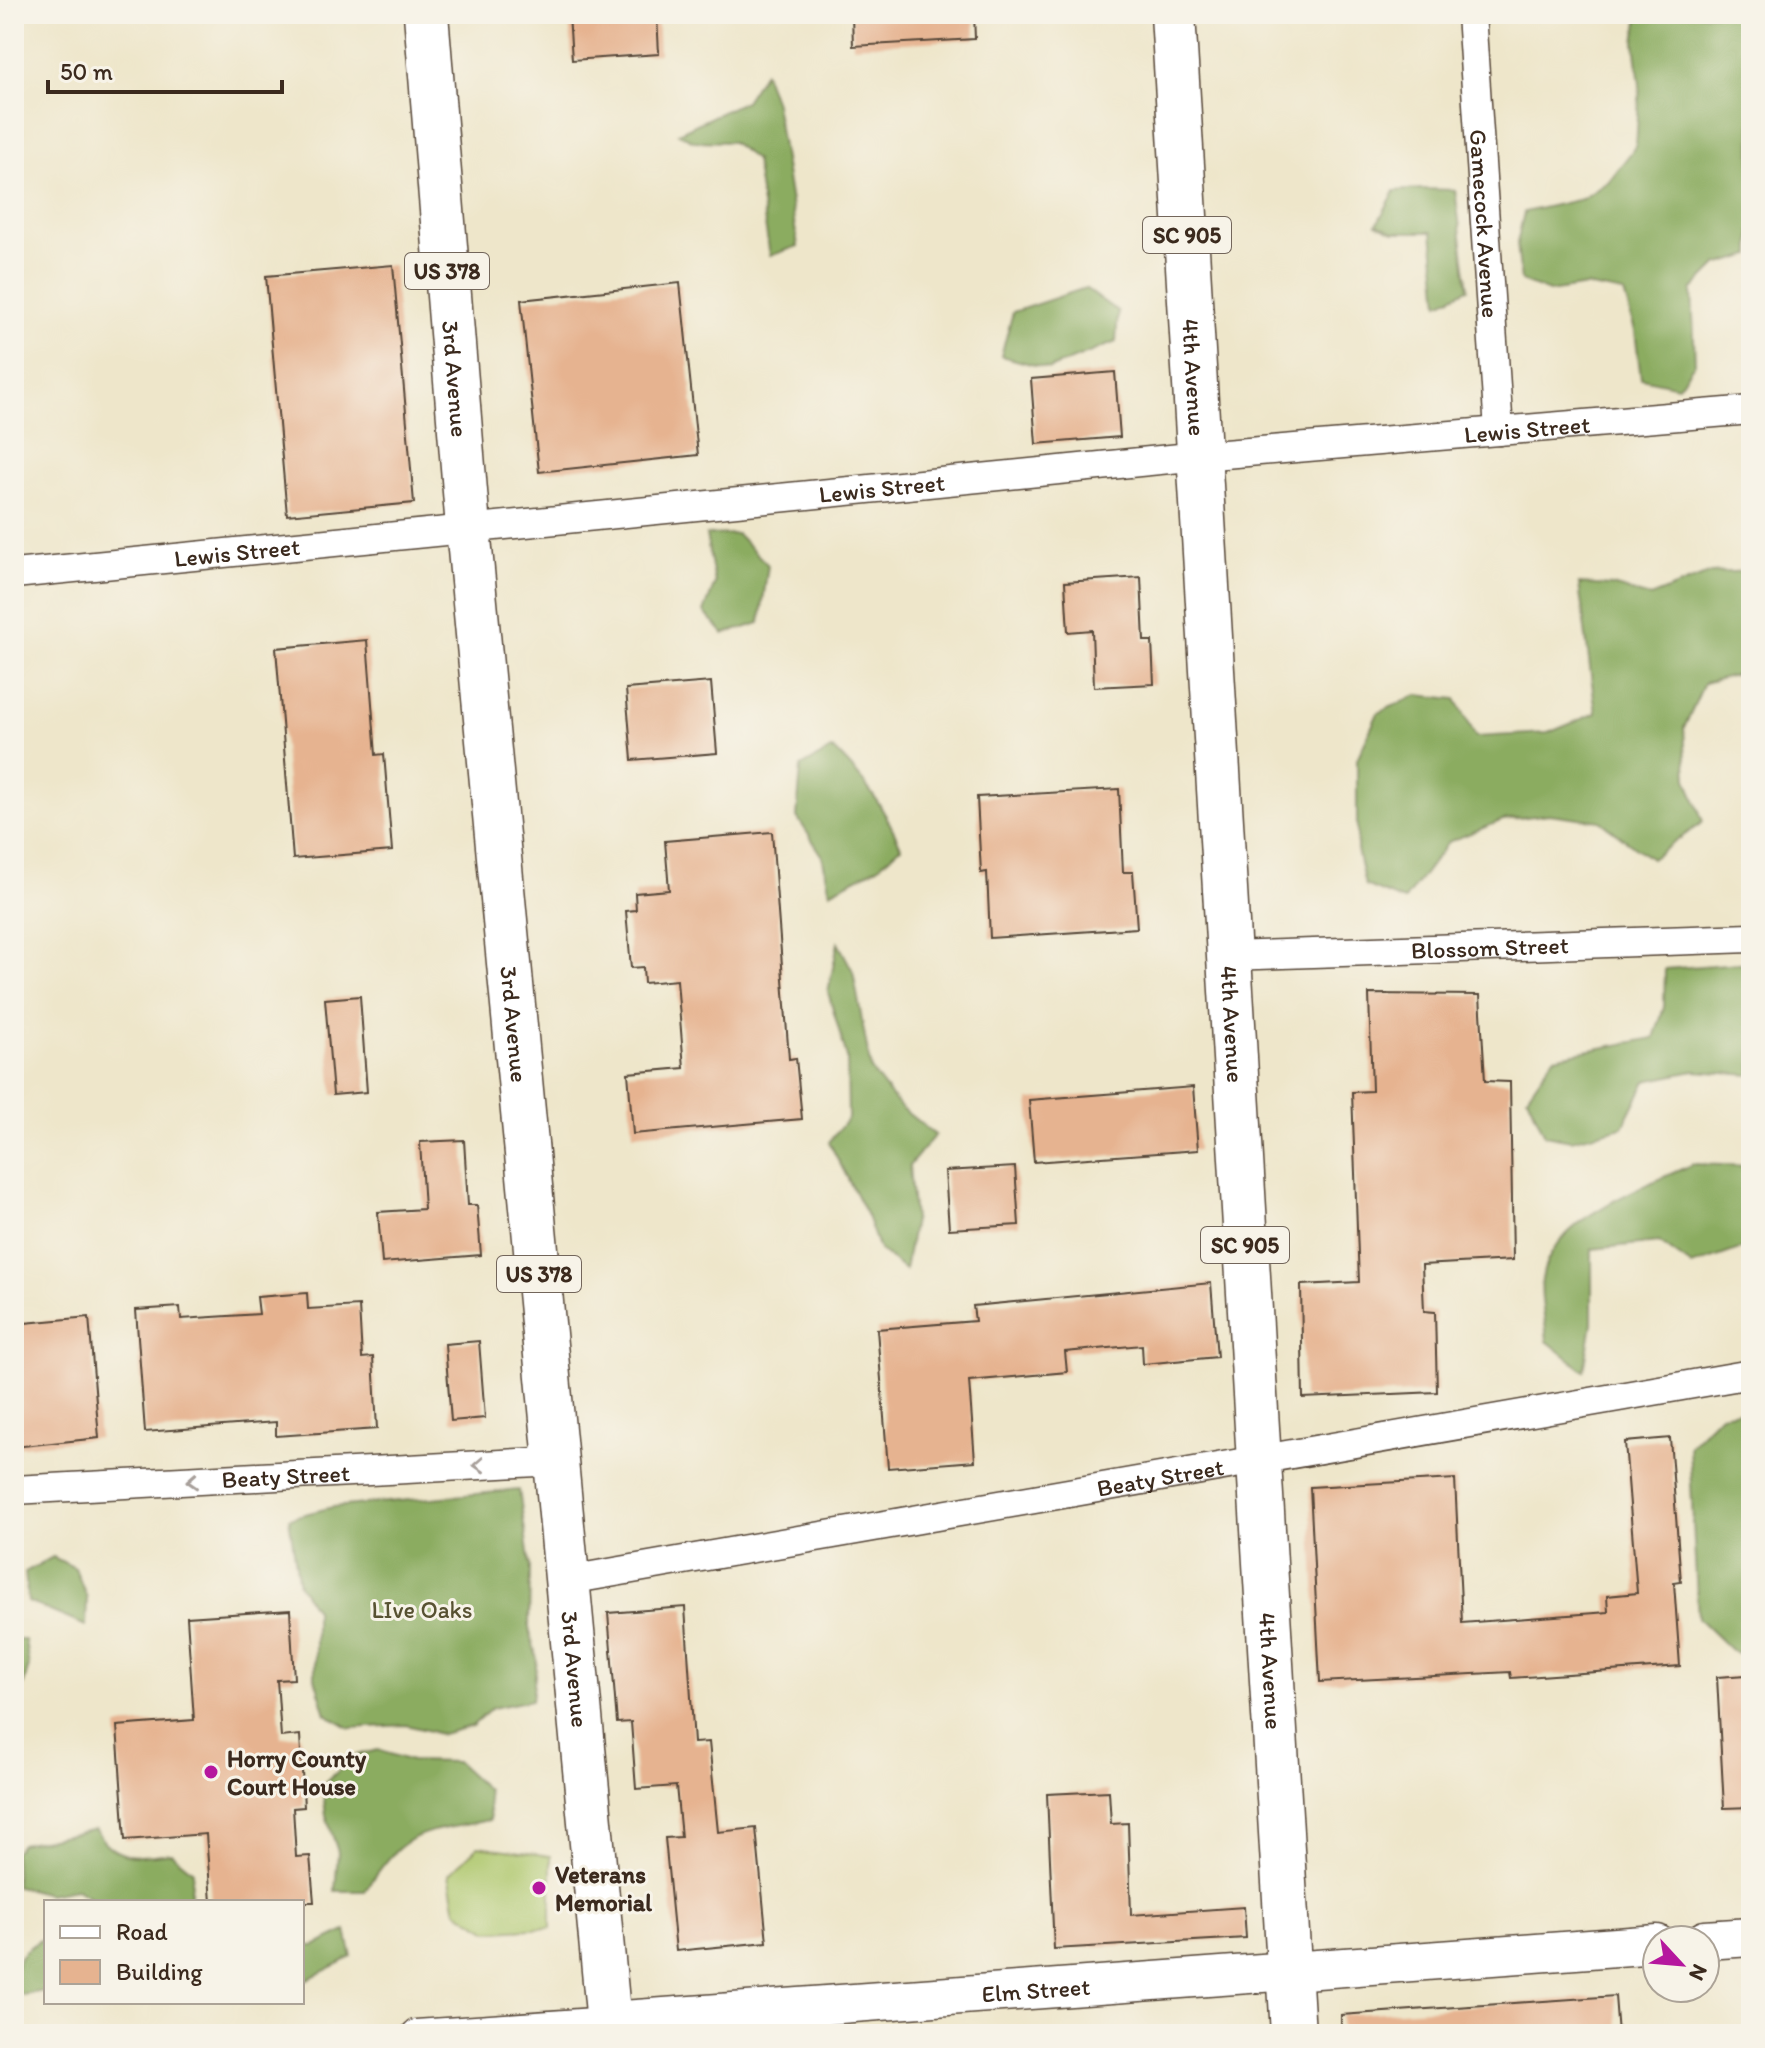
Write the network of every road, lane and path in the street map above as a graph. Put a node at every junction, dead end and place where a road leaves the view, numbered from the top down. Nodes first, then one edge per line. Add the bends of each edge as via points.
1 (426, 14) edge
2 (1173, 14) edge
3 (1471, 14) edge
4 (1751, 410) edge
5 (1499, 431) junction
6 (1200, 456) junction
7 (468, 528) junction
8 (14, 574) edge
9 (1751, 938) edge
10 (1228, 956) junction
11 (1751, 1374) edge
12 (1258, 1459) junction
13 (557, 1461) junction
14 (14, 1490) edge
15 (569, 1580) junction
16 (1751, 1937) edge
17 (1721, 1939) edge
18 (1641, 1945) edge
19 (1289, 1971) junction
20 (609, 2027) edge
21 (416, 2034) edge
22 (1293, 2034) edge

1 - 7 main road, 3rd Avenue / US 378
2 - 6 main road, 4th Avenue / SC 905
3 - 5 street, Gamecock Avenue
4 - 5 street, Lewis Street
5 - 6 street, Lewis Street
6 - 7 street, Lewis Street
6 - 10 main road, 4th Avenue / SC 905
7 - 8 street, Lewis Street
7 - 13 main road, 3rd Avenue / US 378
9 - 10 street, Blossom Street
10 - 12 main road, 4th Avenue / SC 905
11 - 12 street, Beaty Street
12 - 15 street, Beaty Street
12 - 19 main road, 4th Avenue / SC 905
13 -> 14 street, Beaty Street
13 - 15 main road, 3rd Avenue / US 378
15 - 20 main road, 3rd Avenue / US 378
16 - 17 street
18 - 19 street, Elm Street
19 - 20 street, Elm Street
19 - 22 main road, 4th Avenue / SC 905
20 - 21 street, Elm Street

